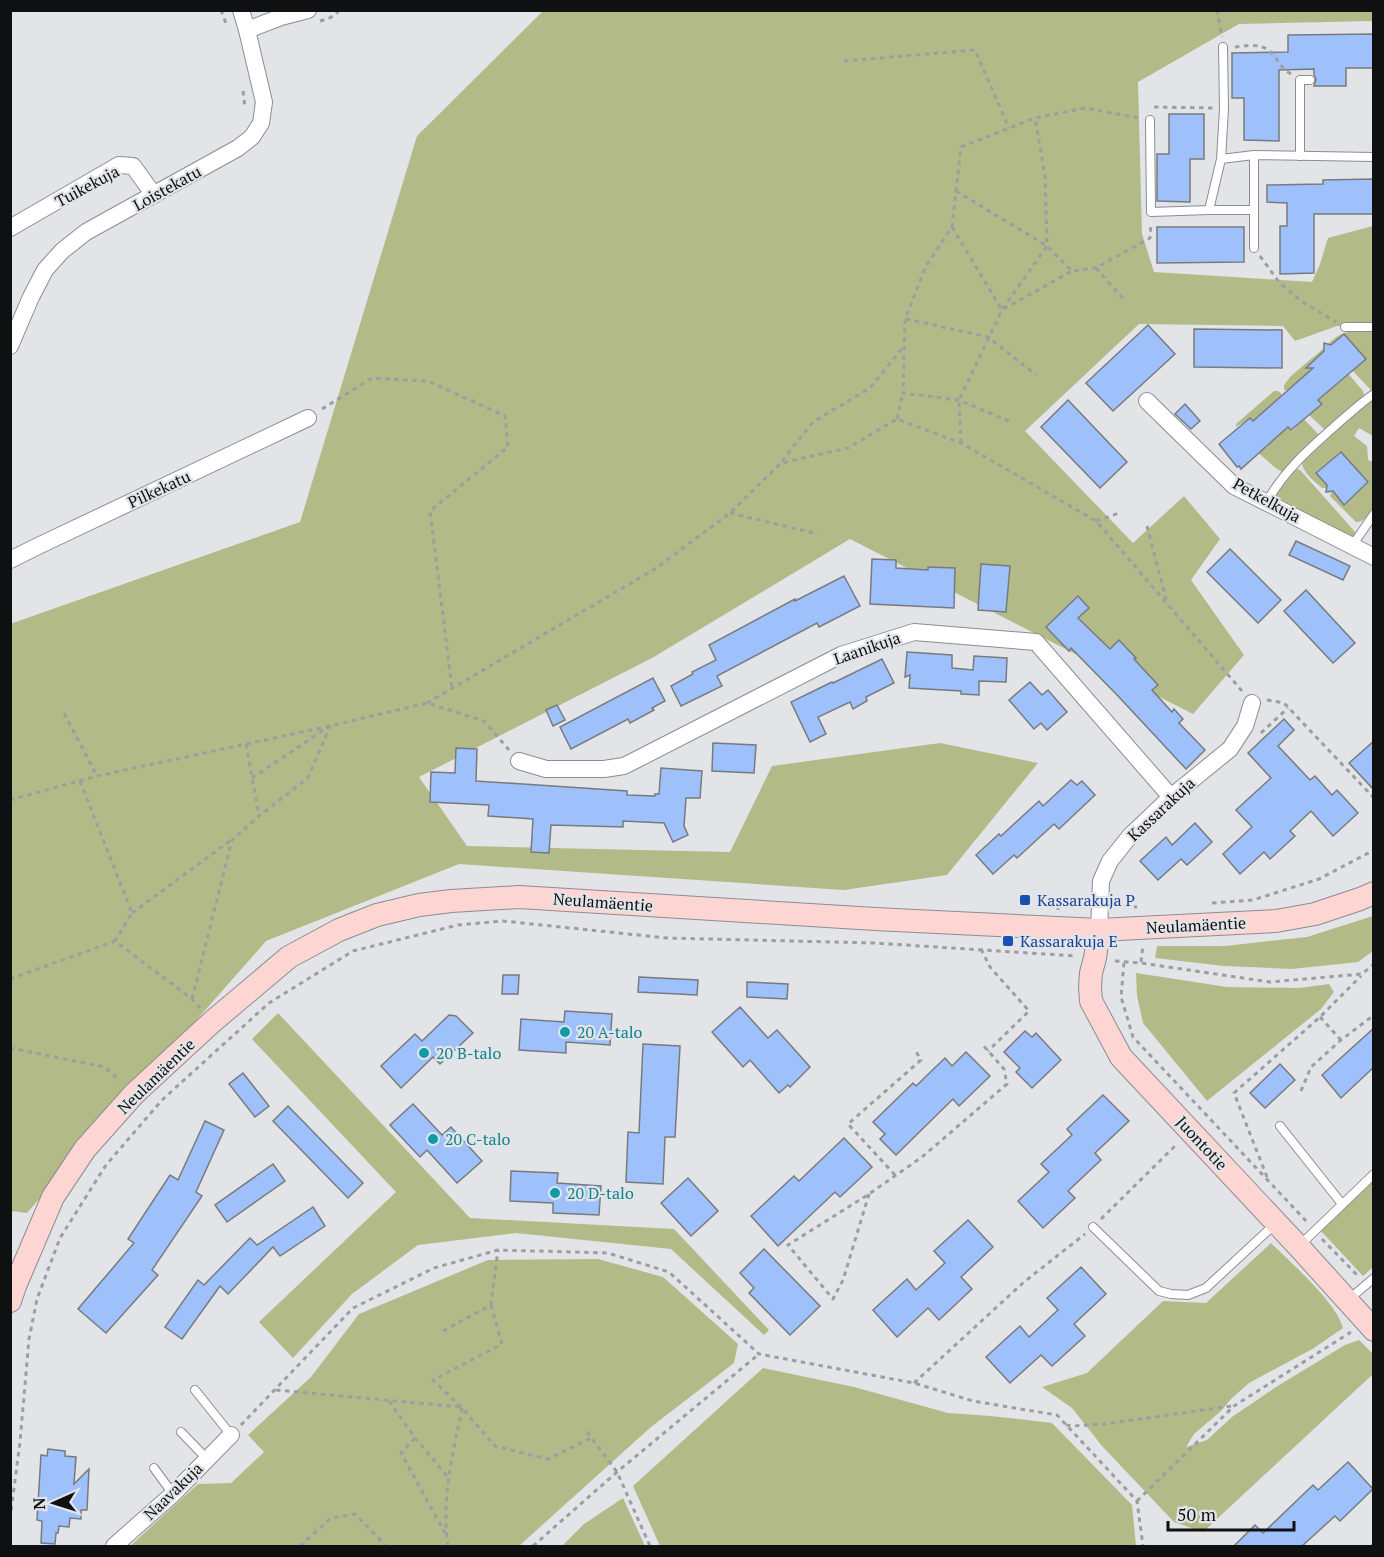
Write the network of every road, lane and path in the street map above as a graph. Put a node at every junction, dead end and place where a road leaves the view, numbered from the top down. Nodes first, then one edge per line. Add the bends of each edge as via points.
1 (241, 10) edge
2 (339, 10) edge
3 (1217, 10) edge
4 (313, 16) edge
5 (247, 30) junction
6 (1223, 47) junction
7 (844, 61) dead end
8 (1305, 80) joint
9 (1224, 109) junction
10 (1035, 117) junction
11 (1150, 120) junction
12 (1009, 128) junction
13 (1254, 156) junction
14 (1300, 156) junction
15 (1374, 157) edge
16 (1221, 159) junction
17 (956, 191) junction
18 (154, 195) junction
19 (1209, 210) junction
20 (1254, 210) junction
21 (1151, 212) junction
22 (952, 226) junction
23 (10, 228) edge
24 (1047, 246) junction
25 (1254, 248) joint
26 (1096, 268) junction
27 (1072, 271) junction
28 (1126, 302) dead end
29 (1002, 310) junction
30 (905, 319) junction
31 (1345, 327) joint
32 (1374, 327) edge
33 (988, 338) junction
34 (906, 344) junction
35 (10, 346) edge
36 (1036, 375) dead end
37 (903, 393) junction
38 (1374, 394) edge
39 (959, 400) junction
40 (1147, 401) dead end
41 (308, 418) joint
42 (897, 419) junction
43 (1009, 421) dead end
44 (961, 443) junction
45 (781, 463) junction
46 (1268, 502) junction
47 (730, 513) junction
48 (1119, 513) dead end
49 (1374, 514) edge
50 (1096, 522) junction
51 (1147, 526) dead end
52 (818, 534) dead end
53 (1352, 546) junction
54 (1374, 557) edge
55 (10, 560) edge
56 (1167, 604) junction
57 (452, 688) junction
58 (427, 703) junction
59 (1252, 703) junction
60 (64, 713) dead end
61 (330, 726) junction
62 (246, 744) junction
63 (519, 761) joint
64 (97, 776) junction
65 (252, 778) junction
66 (80, 781) junction
67 (1171, 797) junction
68 (1374, 798) edge
69 (10, 800) edge
70 (259, 816) junction
71 (232, 840) junction
72 (1374, 850) edge
73 (1374, 893) edge
74 (1210, 903) dead end
75 (1100, 906) junction
76 (1145, 907) dead end
77 (132, 913) junction
78 (1056, 927) junction
79 (1099, 930) junction
80 (115, 941) junction
81 (981, 949) junction
82 (1095, 958) junction
83 (1124, 963) junction
84 (1374, 964) edge
85 (1362, 974) junction
86 (10, 979) edge
87 (192, 999) junction
88 (1374, 1015) edge
89 (1320, 1017) junction
90 (212, 1022) junction
91 (1341, 1041) junction
92 (982, 1044) dead end
93 (10, 1048) edge
94 (914, 1048) dead end
95 (988, 1051) junction
96 (1301, 1091) dead end
97 (134, 1094) junction
98 (1280, 1126) dead end
99 (1179, 1143) dead end
100 (1374, 1174) edge
101 (895, 1175) junction
102 (1268, 1179) junction
103 (869, 1194) junction
104 (1341, 1204) junction
105 (1276, 1223) junction
106 (1093, 1227) junction
107 (1307, 1239) junction
108 (498, 1250) junction
109 (1374, 1278) edge
110 (1366, 1284) junction
111 (10, 1301) edge
112 (1348, 1301) junction
113 (490, 1305) junction
114 (1369, 1325) edge
115 (443, 1331) dead end
116 (759, 1354) junction
117 (914, 1383) junction
118 (195, 1390) dead end
119 (275, 1390) junction
120 (389, 1401) junction
121 (1234, 1406) junction
122 (462, 1408) junction
123 (1066, 1425) junction
124 (181, 1432) dead end
125 (586, 1432) dead end
126 (231, 1435) junction
127 (416, 1438) junction
128 (591, 1438) junction
129 (207, 1459) junction
130 (154, 1468) dead end
131 (617, 1472) junction
132 (448, 1476) junction
133 (172, 1494) junction
134 (1137, 1501) junction
135 (10, 1519) edge
136 (446, 1534) junction
137 (114, 1546) edge
138 (300, 1546) edge
139 (385, 1546) edge
140 (448, 1546) edge
141 (533, 1546) edge
142 (650, 1546) edge
143 (1143, 1546) edge

1 - 5 street, Loistekatu
2 - 4 path via 330,18
3 - 6 path
4 - 5 street via 281,17
5 - 18 street, Loistekatu via 264,102 261,123 238,148
6 - 8 path via 1255,46 1269,50 1284,70
6 - 9 lane
7 - 12 path via 975,50
8 - 14 lane
9 - 11 path via 1150,107
9 - 16 lane
10 - 11 path via 1085,108
10 - 12 path
10 - 24 path via 1045,175
11 - 21 lane
12 - 17 path via 961,147
13 - 14 lane
13 - 16 lane
13 - 20 lane
14 - 15 lane
16 - 19 lane
17 - 22 path
17 - 24 path
18 - 23 street, Tuikekuja via 133,166 119,165
18 - 35 street, Loistekatu via 86,232 62,251 45,270
19 - 20 lane
19 - 21 lane
20 - 25 lane
21 - 26 path via 1150,238
22 - 29 path
22 - 30 path via 926,266
24 - 27 path
24 - 29 path
25 - 31 path via 1279,282 1301,301
26 - 27 path
26 - 28 path
27 - 29 path
29 - 33 path
30 - 33 path
30 - 34 path
31 - 32 lane
33 - 36 path
33 - 39 path
34 - 37 path
34 - 45 path via 870,388 813,422
37 - 39 path
37 - 42 path
38 - 46 lane via 1302,458 1280,481
39 - 43 path
39 - 44 path
40 - 46 street, Petkelkuja via 1234,486
41 - 55 street, Pilkekatu
41 - 57 path via 372,378 428,381 505,416 508,447 430,511
42 - 44 path
42 - 45 path via 848,448
44 - 50 path
45 - 47 path
46 - 53 street, Petkelkuja
47 - 52 path
47 - 57 path via 655,569
48 - 50 path
49 - 53 lane
50 - 56 path
51 - 56 path
53 - 54 street, Petkelkuja
56 - 59 path
57 - 58 path
58 - 61 path
58 - 63 path via 484,722
59 - 67 street, Kassarakuja via 1245,726 1230,748
59 - 68 path via 1269,699 1284,703
60 - 64 path
61 - 62 path
61 - 65 path
61 - 70 path via 308,778
62 - 64 path
62 - 65 path
63 - 67 street, Laanikuja via 546,769 624,766 841,655 914,632 1036,642
64 - 66 path
65 - 70 path
66 - 69 path
66 - 77 path
67 - 75 street, Kassarakuja via 1110,861 1101,881
70 - 71 path
71 - 77 path
71 - 87 path
72 - 74 path via 1319,879 1253,900
73 - 79 street, Neulamäentie via 1315,914 1276,921
75 - 76 path
75 - 78 path via 1059,902
75 - 79 street, Kassarakuja
77 - 80 path
78 - 79 street, Neulamäentie
78 - 90 street, Neulamäentie via 519,897 451,901 377,915 339,930 289,957
79 - 82 street, Juontotie
80 - 86 path
80 - 87 path
81 - 82 path
81 - 95 path via 990,967 1029,1011
81 - 135 path via 667,938 503,921 458,925 353,951 269,1003 162,1100 106,1165 60,1238 37,1299 28,1339
82 - 83 path
82 - 105 street, Juontotie via 1091,1001 1121,1057
83 - 85 path via 1270,982
83 - 102 path via 1121,997 1133,1036
84 - 85 path
85 - 89 path
87 - 90 path
88 - 91 path
89 - 91 path
89 - 102 path via 1234,1093
90 - 97 street, Neulamäentie
91 - 96 path via 1311,1067
92 - 95 path
93 - 97 path via 105,1067
94 - 101 path via 921,1060 848,1124
95 - 101 path via 1004,1068 1007,1084 922,1157
97 - 111 street, Neulamäentie via 85,1149 53,1197
98 - 104 lane
99 - 106 path
100 - 104 lane
101 - 103 path
102 - 107 path
103 - 103 path via 788,1245 833,1299 843,1280
104 - 107 lane
105 - 106 lane via 1206,1288 1188,1295 1159,1291
105 - 107 street, Juontotie
106 - 117 path via 1024,1282
107 - 110 path
107 - 112 street, Juontotie
108 - 113 path
108 - 116 path via 608,1253 669,1272
108 - 119 path via 434,1268 353,1308
109 - 110 lane
110 - 112 lane
112 - 114 street, Juontotie
113 - 115 path
113 - 122 path via 502,1344 433,1380
114 - 121 path
116 - 117 path
116 - 131 path
117 - 123 path via 974,1401 1057,1415
118 - 126 lane
119 - 120 path
119 - 126 path
120 - 122 path
120 - 127 path
121 - 123 path via 1104,1424
121 - 134 path
122 - 128 path via 495,1446 548,1459
122 - 132 path
123 - 134 path
124 - 129 lane
125 - 128 path
126 - 129 street, Naavakuja
127 - 132 path
127 - 136 path via 401,1453
128 - 131 path
129 - 133 street, Naavakuja
130 - 133 lane
131 - 141 path
131 - 142 path
132 - 136 path
133 - 137 street, Naavakuja
134 - 143 path
136 - 140 path
138 - 139 path via 331,1518 355,1514

